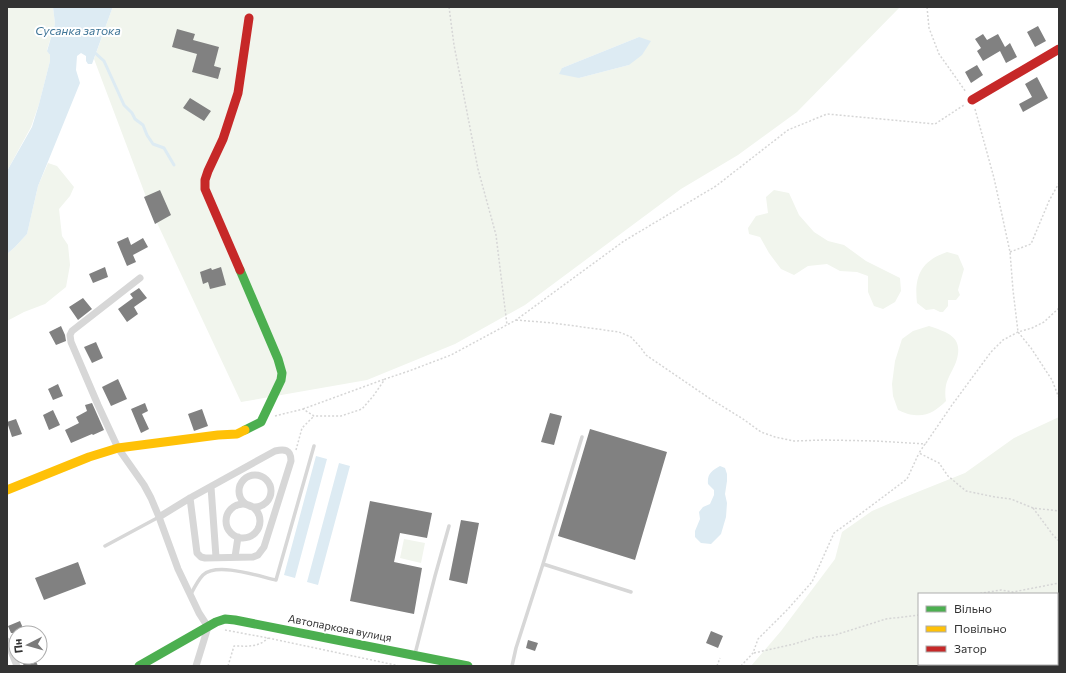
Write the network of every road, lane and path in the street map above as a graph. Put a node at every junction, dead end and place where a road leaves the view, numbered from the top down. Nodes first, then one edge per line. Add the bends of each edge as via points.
1 (449, 7) edge
2 (927, 7) edge
3 (249, 18) dead end
4 (1059, 50) edge
5 (972, 100) junction
6 (1059, 183) edge
7 (1010, 252) junction
8 (140, 278) dead end
9 (1059, 308) edge
10 (516, 320) junction
11 (507, 325) junction
12 (1018, 332) junction
13 (385, 379) junction
14 (1059, 398) edge
15 (303, 409) junction
16 (275, 416) dead end
17 (314, 416) junction
18 (582, 437) dead end
19 (925, 444) junction
20 (314, 446) dead end
21 (118, 448) junction
22 (919, 453) junction
23 (291, 457) junction
24 (211, 487) junction
25 (7, 490) edge
26 (190, 498) junction
27 (249, 506) junction
28 (1034, 508) junction
29 (1059, 511) edge
30 (159, 517) junction
31 (450, 526) dead end
32 (238, 537) junction
33 (1059, 541) edge
34 (105, 546) dead end
35 (216, 557) junction
36 (235, 557) junction
37 (543, 564) junction
38 (1059, 582) edge
39 (631, 592) dead end
40 (982, 593) edge
41 (190, 595) junction
42 (918, 615) edge
43 (208, 627) junction
44 (223, 630) dead end
45 (268, 638) junction
46 (7, 641) edge
47 (753, 653) junction
48 (415, 655) junction
49 (720, 658) dead end
50 (17, 666) edge
51 (139, 666) edge
52 (196, 666) edge
53 (228, 666) edge
54 (400, 666) edge
55 (468, 666) edge
56 (512, 666) edge
57 (717, 666) edge
58 (741, 666) edge

1 - 11 path via 478,169 496,235
2 - 5 path via 929,28 939,54
3 - 21 street via 238,93 223,139 208,171 205,189 278,359 282,373 280,380 261,422 237,434 218,434
4 - 5 street
5 - 7 path via 994,178
5 - 10 path via 935,124 827,114 788,130 716,186 624,240
6 - 7 path via 1031,244
7 - 12 path
8 - 21 street via 70,335
9 - 12 path via 1044,322
10 - 11 path
10 - 19 path via 619,332 631,337 646,355 761,432 776,437 794,441
11 - 13 path via 451,355
12 - 14 path via 1052,380
12 - 19 path via 1003,340 991,352
13 - 15 path
13 - 17 path via 362,409 341,416
15 - 16 path
15 - 17 path
17 - 23 path via 302,428 298,449
18 - 37 lane
19 - 22 path
20 - 41 lane via 276,580 218,569 203,575
21 - 25 street
21 - 30 street via 144,485
22 - 28 path via 939,463 948,476 966,491 1011,499
22 - 47 path via 907,479 834,532 812,582 758,639
23 - 24 street via 286,450 275,451
23 - 36 street via 264,546 253,557
24 - 26 street
24 - 35 street
26 - 30 street
26 - 35 street via 197,553 205,558
27 - 27 street via 262,505 269,499 270,486 261,476 248,476 239,486 239,496
27 - 32 street via 256,511 260,524 252,536
27 - 32 street via 239,505 228,514 228,527
28 - 29 path
28 - 33 path
30 - 34 lane
30 - 41 street
31 - 48 lane
32 - 36 street
35 - 36 street
37 - 39 lane
37 - 56 lane
38 - 40 path via 1013,592 1001,590
41 - 43 street
42 - 47 path via 886,619 835,635 816,637
43 - 48 street, Автопаркова вулиця via 224,619 235,620
43 - 51 street, Автопаркова вулиця
43 - 52 street
44 - 45 path
45 - 53 path via 262,644 234,646
45 - 54 path
46 - 50 street
47 - 58 path
48 - 55 street, Автопаркова вулиця
49 - 57 path

